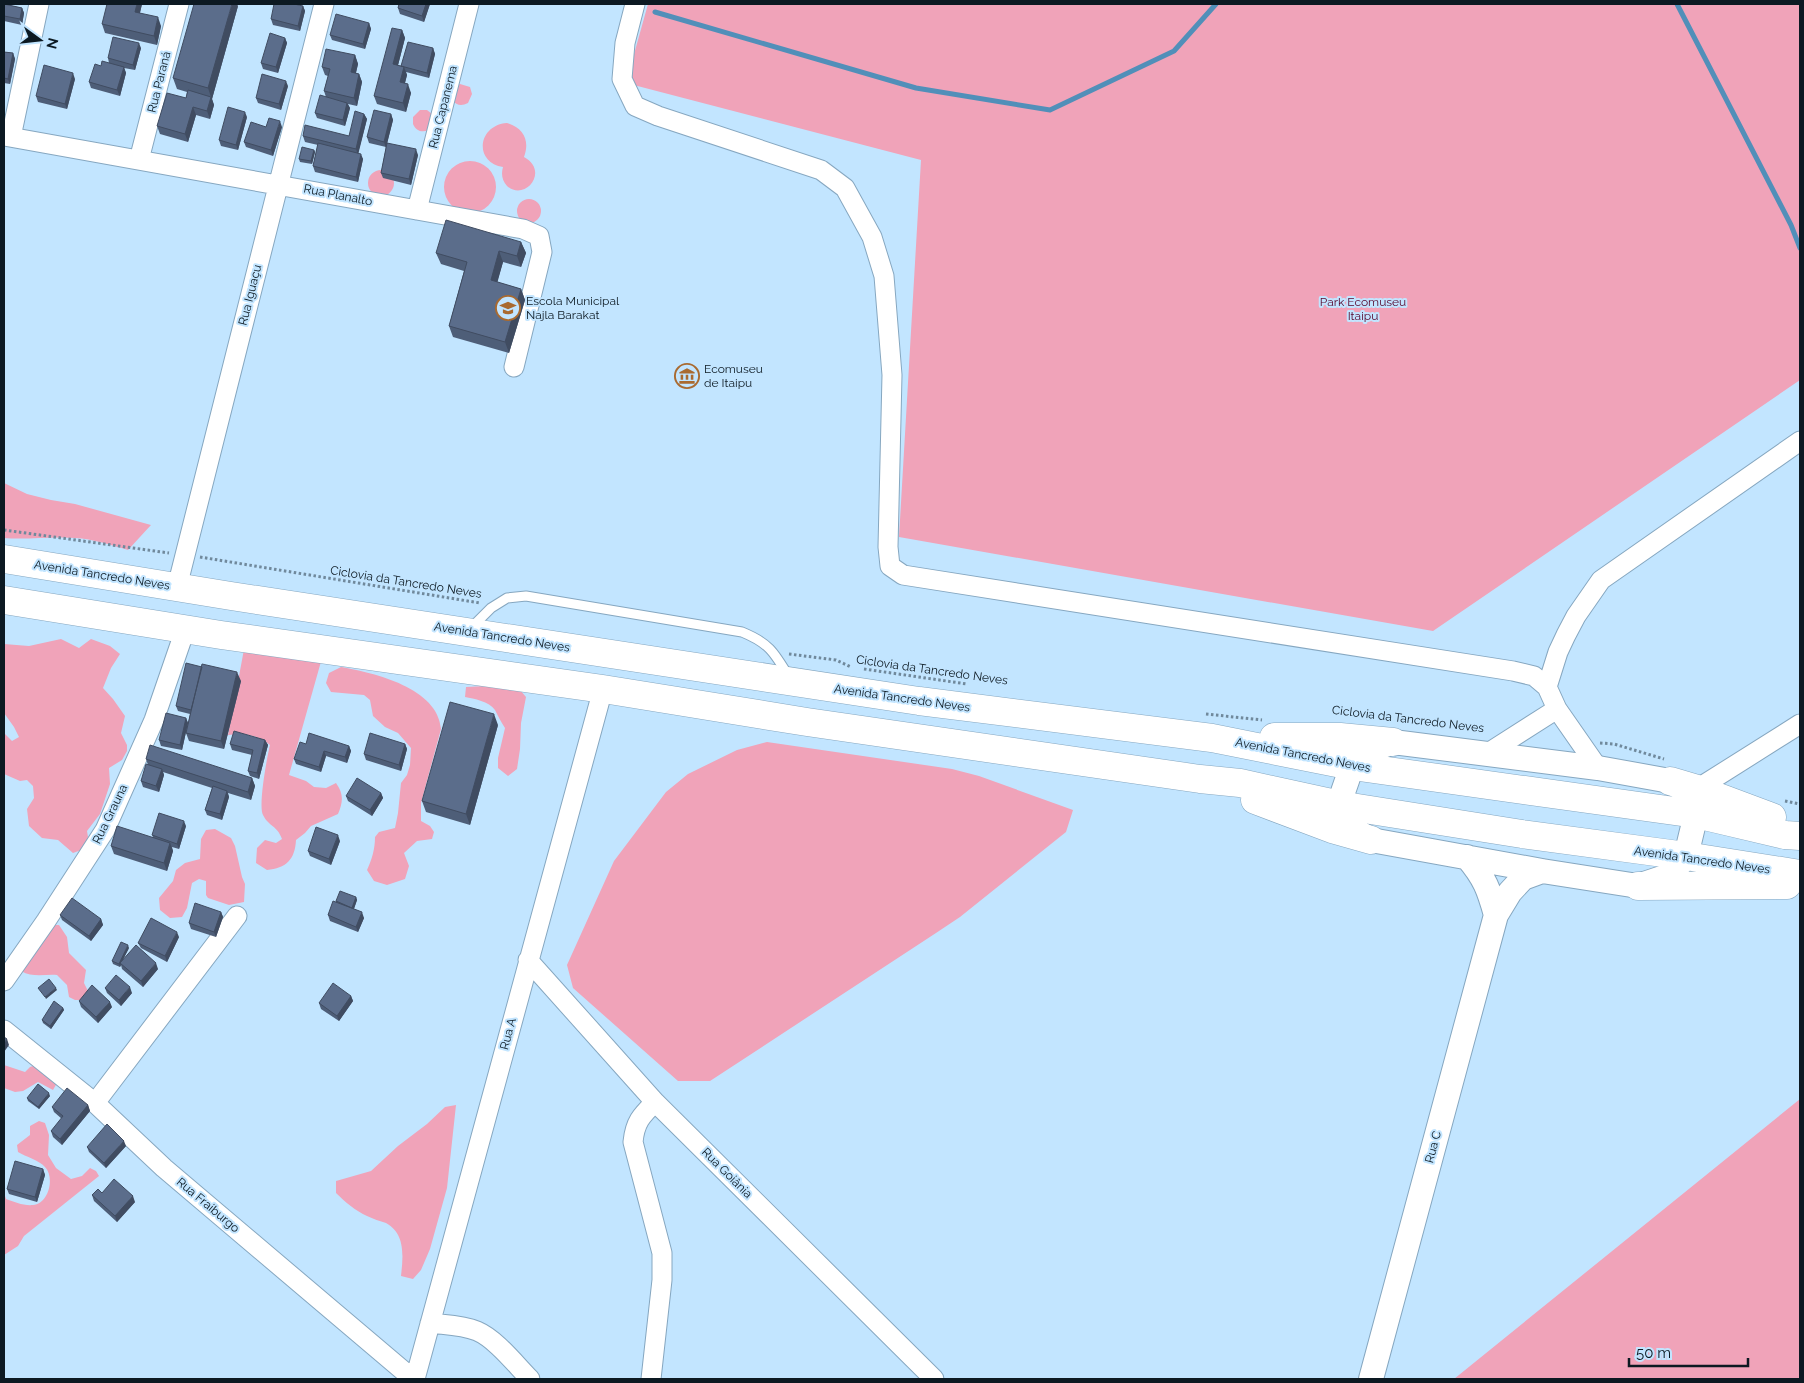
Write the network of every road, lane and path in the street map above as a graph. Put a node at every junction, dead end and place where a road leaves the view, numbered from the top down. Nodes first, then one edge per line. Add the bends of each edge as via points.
1 (39, 4) edge
2 (179, 4) edge
3 (324, 4) edge
4 (470, 4) edge
5 (635, 4) edge
6 (8, 137) edge
7 (139, 160) junction
8 (278, 184) junction
9 (418, 210) junction
10 (514, 367) dead end
11 (1800, 441) edge
12 (4, 530) edge
13 (185, 555) junction
14 (4, 560) edge
15 (177, 587) junction
16 (4, 600) edge
17 (491, 608) junction
18 (185, 630) junction
19 (468, 632) junction
20 (777, 657) junction
21 (791, 681) junction
22 (973, 684) dead end
23 (1546, 687) junction
24 (603, 689) junction
25 (1557, 709) junction
26 (1271, 721) dead end
27 (1800, 724) edge
28 (1208, 726) junction
29 (1393, 742) junction
30 (1580, 742) junction
31 (1488, 753) junction
32 (1352, 766) junction
33 (1598, 768) junction
34 (1668, 770) junction
35 (1200, 779) junction
36 (1782, 800) dead end
37 (1697, 802) junction
38 (1800, 804) edge
39 (1345, 806) junction
40 (1800, 825) edge
41 (1800, 836) edge
42 (1371, 840) junction
43 (1686, 856) junction
44 (1467, 857) junction
45 (1542, 871) junction
46 (1800, 874) edge
47 (1800, 885) edge
48 (1638, 886) junction
49 (1496, 915) junction
50 (238, 916) dead end
51 (528, 960) junction
52 (4, 982) edge
53 (4, 1030) edge
54 (655, 1102) junction
55 (95, 1103) junction
56 (430, 1323) junction
57 (414, 1379) edge
58 (530, 1379) edge
59 (651, 1379) edge
60 (934, 1379) edge
61 (1371, 1379) edge

1 - 6 street
2 - 7 street, Rua Paraná
3 - 8 street, Rua Iguaçu
4 - 9 street, Rua Capanema
5 - 23 street via 625,43 622,79 634,106 821,170 845,188 872,237 884,276 892,375 890,566 903,574 1512,671 1534,676
6 - 7 street, Rua Planalto
7 - 8 street, Rua Planalto
8 - 9 street, Rua Planalto
8 - 13 street, Rua Iguaçu
9 - 10 street, Rua Planalto via 523,229 538,236 542,252
11 - 23 street via 1601,580 1566,635
12 - 13 path, Ciclovia da Tancredo Neves
13 - 15 street, Rua Iguaçu
13 - 17 path, Ciclovia da Tancredo Neves via 486,604
14 - 15 main road, Avenida Tancredo Neves
15 - 19 main road, Avenida Tancredo Neves
16 - 18 main road, Avenida Tancredo Neves
17 - 19 lane
17 - 20 lane via 507,598 526,596 742,632 759,639
18 - 24 main road, Avenida Tancredo Neves
18 - 52 street, Rua Grauna via 154,720 105,830
19 - 21 main road, Avenida Tancredo Neves
20 - 21 lane
20 - 22 path, Ciclovia da Tancredo Neves via 788,654 836,660 849,667
21 - 28 main road, Avenida Tancredo Neves via 920,701
23 - 25 street
24 - 35 main road, Avenida Tancredo Neves
24 - 51 street, Rua A
25 - 30 street
25 - 31 street
26 - 28 path
27 - 37 street
28 - 29 main road
28 - 32 main road, Avenida Tancredo Neves
29 - 31 street
29 - 32 street via 1368,752
30 - 33 street
30 - 34 path via 1614,744
31 - 33 street
32 - 37 main road, Avenida Tancredo Neves
32 - 39 street via 1342,792
33 - 34 street
34 - 37 main road
35 - 39 main road, Avenida Tancredo Neves via 1240,783
35 - 42 main road via 1332,829
36 - 38 path
37 - 40 main road
37 - 41 main road, Avenida Tancredo Neves via 1784,834
37 - 43 street
39 - 42 street via 1358,832
39 - 43 main road, Avenida Tancredo Neves
42 - 44 street
43 - 46 main road, Avenida Tancredo Neves
43 - 48 street via 1672,873
44 - 45 street
44 - 49 street via 1487,885
45 - 48 street
45 - 49 street, Rua C via 1523,878
47 - 48 main road
49 - 61 street, Rua C
50 - 55 street
51 - 54 street, Rua Goiânia
51 - 56 street, Rua A
53 - 55 street, Rua Fraiburgo
54 - 59 street via 634,1128 633,1142 662,1253
54 - 60 street, Rua Goiânia
55 - 57 street, Rua Fraiburgo via 164,1168
56 - 57 street, Rua A
56 - 58 street via 479,1332

